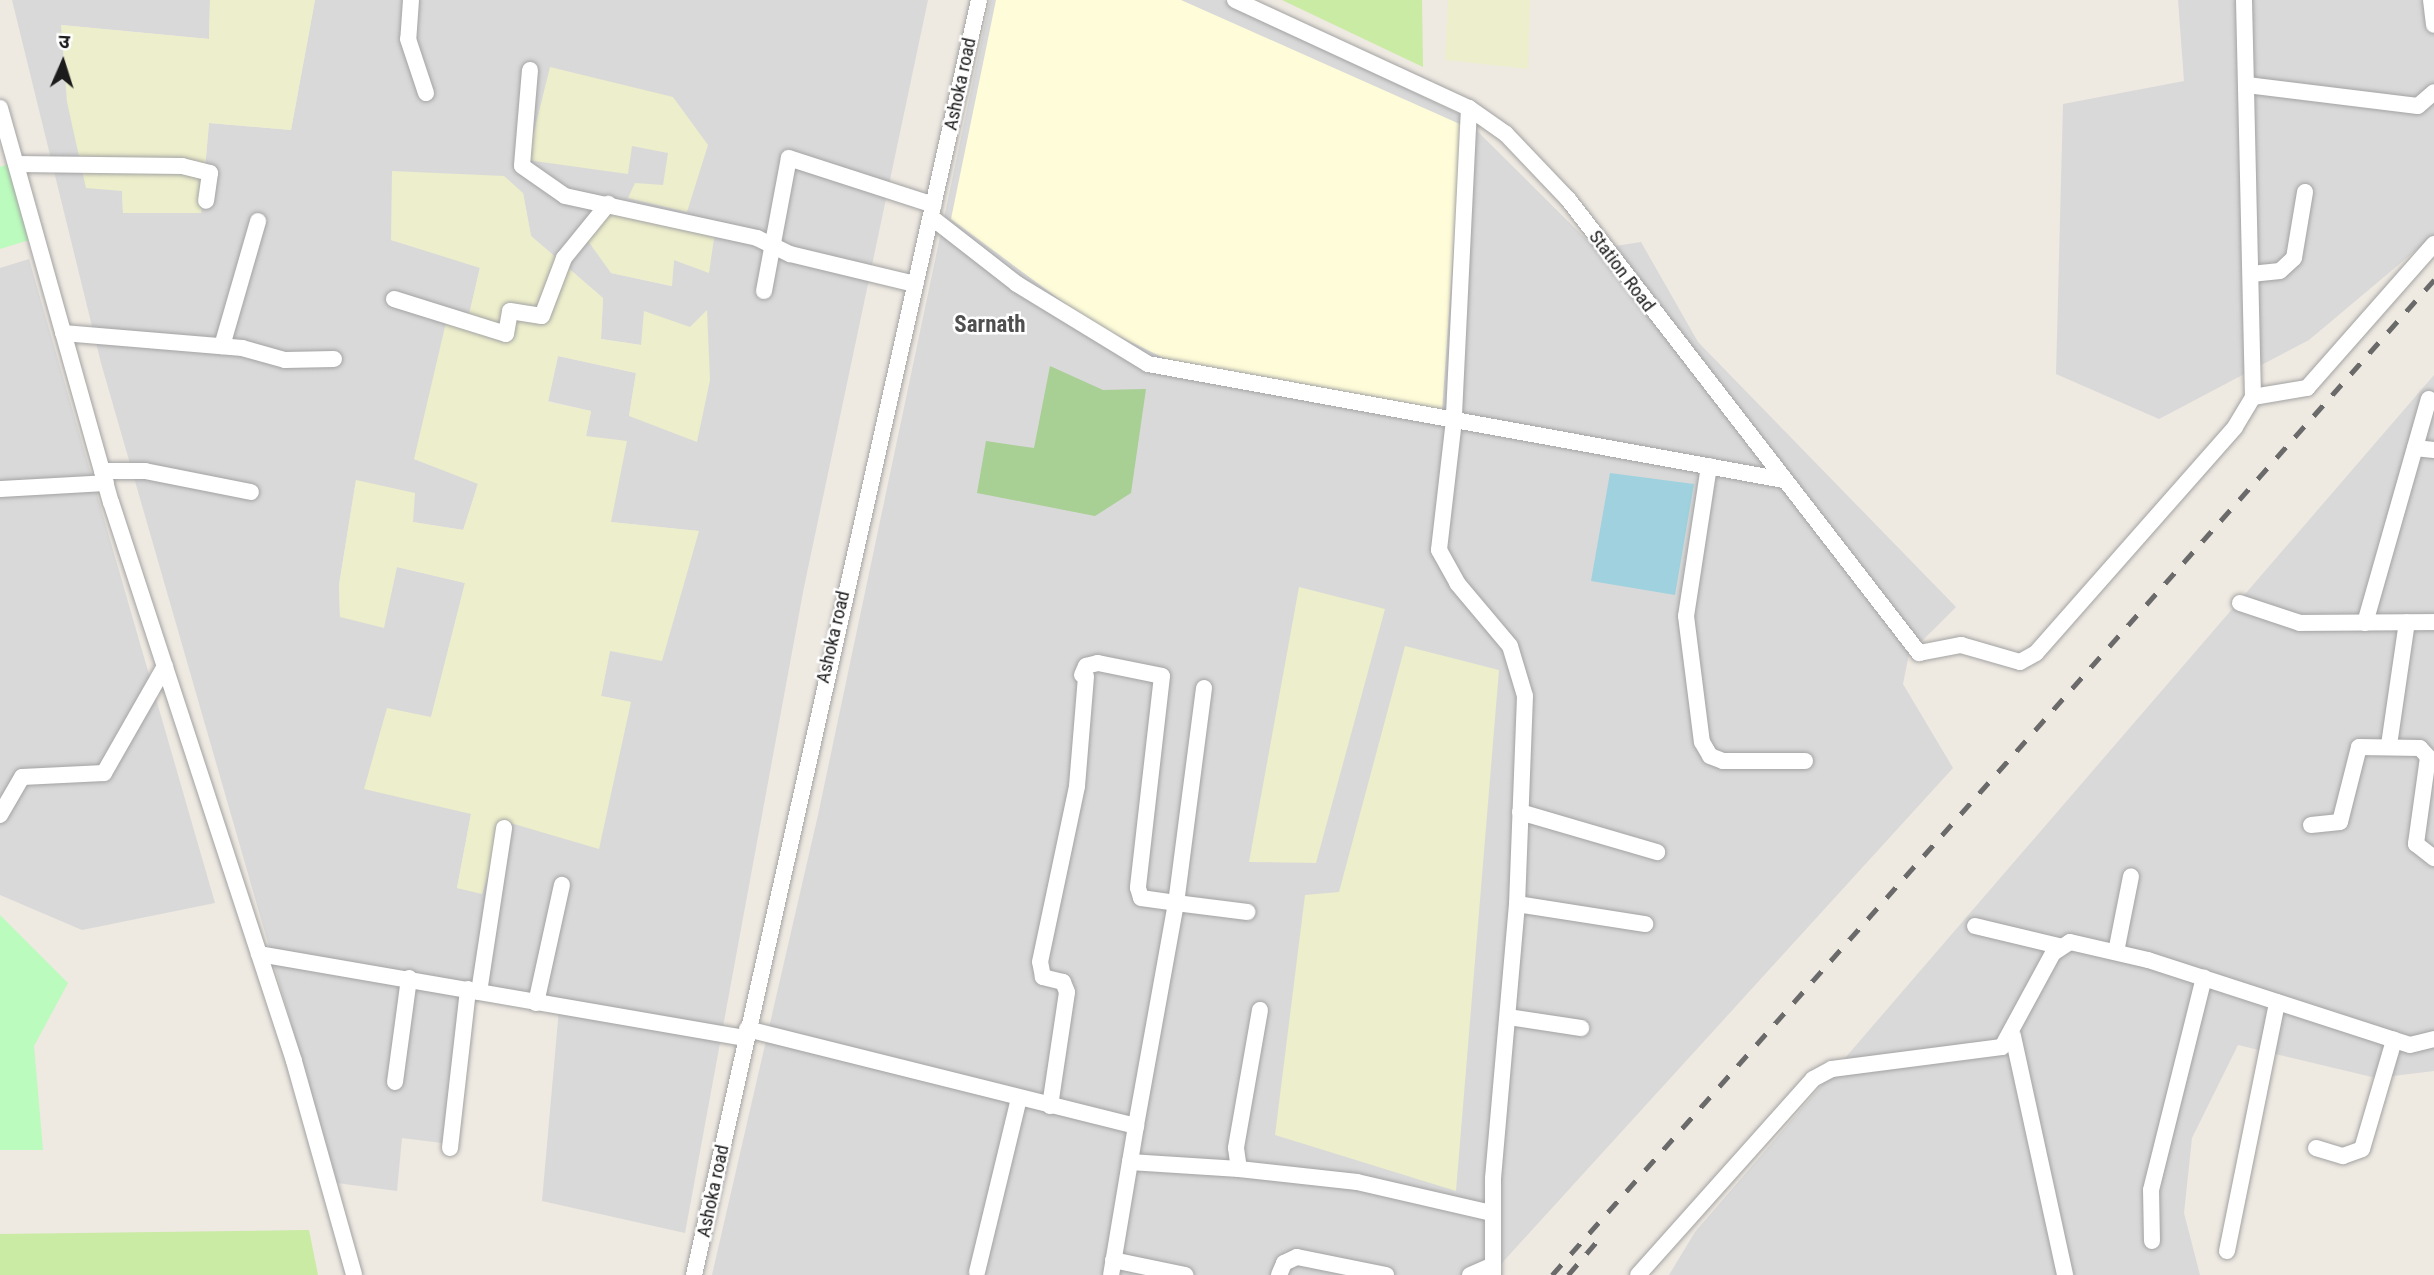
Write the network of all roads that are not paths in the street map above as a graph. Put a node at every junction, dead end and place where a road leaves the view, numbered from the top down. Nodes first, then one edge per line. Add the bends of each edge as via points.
1 (411, 0) edge
2 (979, 0) edge
3 (1235, 0) edge
4 (2244, 0) edge
5 (2431, 0) edge
6 (2434, 25) edge
7 (530, 70) dead end
8 (2247, 85) junction
9 (2434, 92) edge
10 (426, 93) dead end
11 (0, 108) edge
12 (1469, 108) junction
13 (16, 164) junction
14 (2305, 192) dead end
15 (206, 201) dead end
16 (608, 204) junction
17 (932, 211) junction
18 (258, 222) dead end
19 (2434, 244) edge
20 (774, 245) junction
21 (2251, 274) junction
22 (915, 284) junction
23 (764, 291) dead end
24 (394, 299) dead end
25 (63, 332) junction
26 (222, 346) junction
27 (334, 359) dead end
28 (2253, 397) junction
29 (2429, 399) dead end
30 (1454, 420) junction
31 (2415, 448) junction
32 (2434, 450) edge
33 (1709, 466) junction
34 (104, 477) junction
35 (1784, 480) junction
36 (0, 489) edge
37 (251, 492) dead end
38 (2240, 603) dead end
39 (2407, 622) junction
40 (2434, 622) edge
41 (2365, 623) junction
42 (165, 666) junction
43 (1204, 688) dead end
44 (2389, 745) junction
45 (1805, 761) dead end
46 (1520, 812) junction
47 (0, 816) edge
48 (2311, 825) dead end
49 (504, 828) dead end
50 (1657, 852) dead end
51 (2434, 858) edge
52 (2131, 876) dead end
53 (562, 885) dead end
54 (1176, 903) junction
55 (1517, 904) junction
56 (1247, 912) dead end
57 (1645, 924) dead end
58 (1975, 926) dead end
59 (2059, 946) junction
60 (2116, 951) junction
61 (259, 954) junction
62 (409, 978) junction
63 (2204, 978) junction
64 (473, 990) junction
65 (2277, 1002) junction
66 (536, 1003) junction
67 (1260, 1010) dead end
68 (1509, 1017) junction
69 (1581, 1028) dead end
70 (746, 1033) junction
71 (2012, 1036) junction
72 (2434, 1039) edge
73 (2394, 1040) junction
74 (395, 1082) dead end
75 (1019, 1098) junction
76 (1050, 1106) junction
77 (1136, 1126) junction
78 (450, 1148) dead end
79 (2316, 1148) dead end
80 (1130, 1162) junction
81 (1239, 1170) junction
82 (1491, 1213) junction
83 (2152, 1241) dead end
84 (2227, 1251) dead end
85 (1112, 1268) edge
86 (1493, 1270) edge
87 (977, 1272) dead end
88 (354, 1275) edge
89 (694, 1275) edge
90 (1185, 1275) edge
91 (1279, 1275) edge
92 (1386, 1275) edge
93 (1471, 1275) edge
94 (1638, 1275) edge
95 (2065, 1275) edge

1 - 10 street via 408,39
2 - 17 street, Ashoka road
3 - 12 street, Station Road
4 - 8 street
5 - 6 street
7 - 16 street via 522,166 565,196
8 - 9 street via 2418,106
8 - 21 street
11 - 13 street
12 - 30 street
12 - 35 street, Station Road via 1506,134 1568,199
13 - 15 street via 182,166 210,173
13 - 25 street
14 - 21 street via 2294,258 2280,271
16 - 20 street
16 - 24 street via 565,258 542,316 510,311 506,334
17 - 20 street via 789,158
17 - 22 street, Ashoka road
17 - 30 street via 1017,284 1147,364
18 - 26 street
19 - 28 street via 2307,388
20 - 22 street
20 - 23 street
21 - 28 street
22 - 70 street, Ashoka road
25 - 26 street
25 - 34 street
26 - 27 street via 285,359
28 - 35 street, Station Road via 2235,427 2036,653 2020,662 1961,645 1919,653
29 - 31 street
30 - 33 street
30 - 46 street via 1439,550 1518,660 1525,696
31 - 32 street
31 - 41 street
33 - 35 street
33 - 45 street via 1686,616 1702,742 1710,756 1724,761
34 - 36 street
34 - 37 street via 145,471
34 - 42 street
38 - 41 street via 2300,623
39 - 40 street
39 - 41 street
39 - 44 street
42 - 47 street via 104,773 22,777
42 - 61 street
43 - 54 street
44 - 48 street via 2359,747 2340,822
44 - 51 street via 2427,754 2416,844
46 - 50 street
46 - 55 street
49 - 64 street
52 - 60 street
53 - 66 street
54 - 56 street
54 - 76 street via 1141,898 1138,888 1162,676 1098,663 1086,666 1077,786 1040,962 1043,977 1063,982 1067,992
54 - 77 street
55 - 57 street
55 - 68 street
58 - 59 street
59 - 60 street via 2084,943
59 - 71 street
60 - 63 street
61 - 62 street
61 - 88 street
62 - 64 street
62 - 74 street
63 - 65 street
63 - 83 street via 2151,1190
64 - 66 street
64 - 78 street
65 - 73 street
65 - 84 street
66 - 70 street
67 - 81 street via 1236,1149
68 - 69 street
68 - 82 street
70 - 75 street
70 - 89 street, Ashoka road
71 - 94 street via 1987,1053 1823,1072
71 - 95 street
72 - 73 street via 2423,1045
73 - 79 street via 2362,1149 2343,1156
75 - 76 street
75 - 87 street
76 - 77 street
77 - 80 street
80 - 81 street
80 - 85 street
81 - 82 street via 1357,1182
82 - 86 street
85 - 90 street
86 - 93 street
91 - 92 street via 1284,1263 1297,1257

